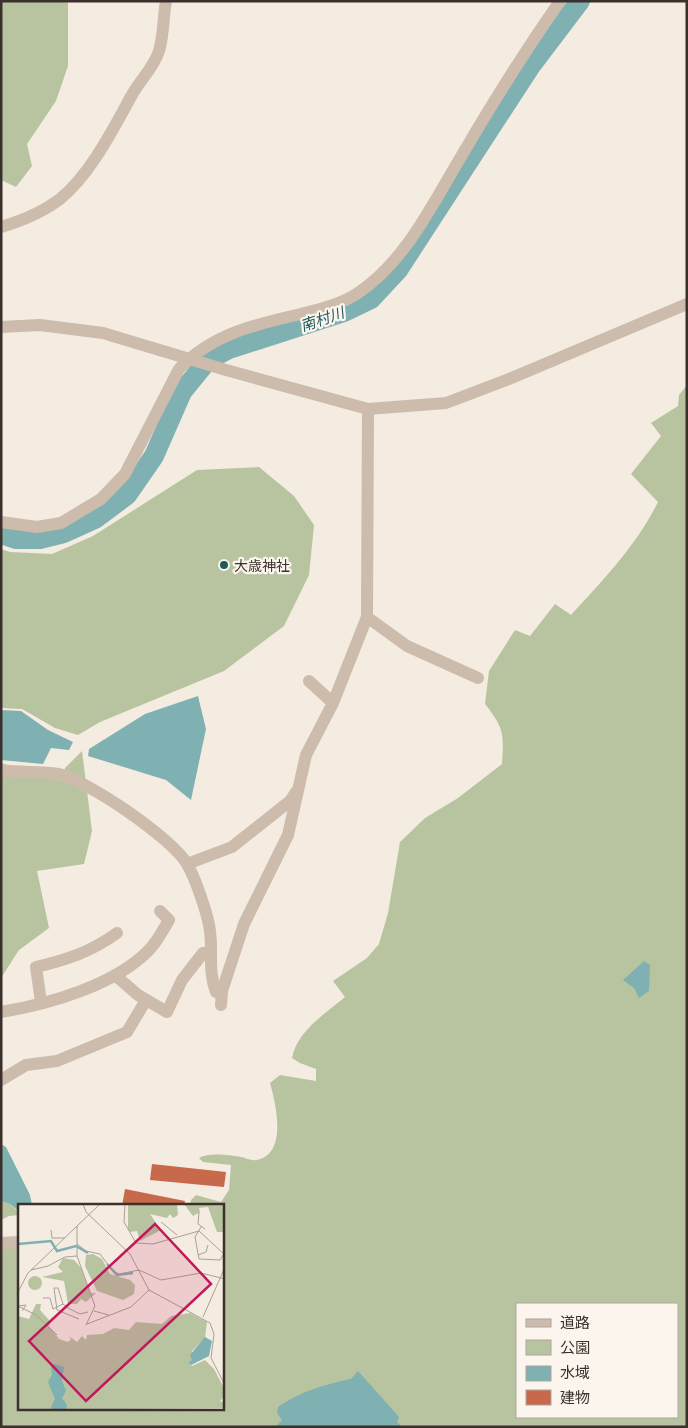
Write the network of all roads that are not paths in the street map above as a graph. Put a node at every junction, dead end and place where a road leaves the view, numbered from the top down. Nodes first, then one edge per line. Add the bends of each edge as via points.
1 (166, 1) edge
2 (560, 1) edge
3 (1, 228) edge
4 (687, 304) edge
5 (1, 328) edge
6 (188, 359) junction
7 (368, 409) junction
8 (1, 522) edge
9 (368, 617) junction
10 (478, 678) dead end
11 (309, 681) dead end
12 (333, 703) junction
13 (1, 770) edge
14 (301, 785) junction
15 (188, 864) junction
16 (160, 911) dead end
17 (117, 933) dead end
18 (211, 952) junction
19 (116, 976) junction
20 (146, 1000) junction
21 (41, 1002) junction
22 (1, 1012) edge
23 (1, 1080) edge
24 (18, 1242) edge
25 (1, 1243) edge

1 - 3 street via 156,61 82,174 61,198
2 - 6 street via 400,254 376,280 356,295 327,308 254,325 216,339
4 - 7 street via 446,403
5 - 6 street via 40,325 103,333
6 - 7 street
6 - 8 street via 162,400 126,474 101,499 61,523 37,527
7 - 9 street
9 - 10 street via 407,646
9 - 12 street
11 - 12 street
12 - 14 street via 306,755
13 - 15 street via 59,774 98,793 159,834
14 - 15 street via 290,801 232,847
14 - 18 street via 288,835 244,924 221,1000 210,978
15 - 18 street via 209,926
16 - 19 street via 169,920 150,949
17 - 21 street via 99,947 70,959 36,967
18 - 20 street via 203,953 182,980 167,1012
19 - 20 street
19 - 21 street
20 - 23 street via 127,1032 57,1061 26,1066
21 - 22 street
24 - 25 street

